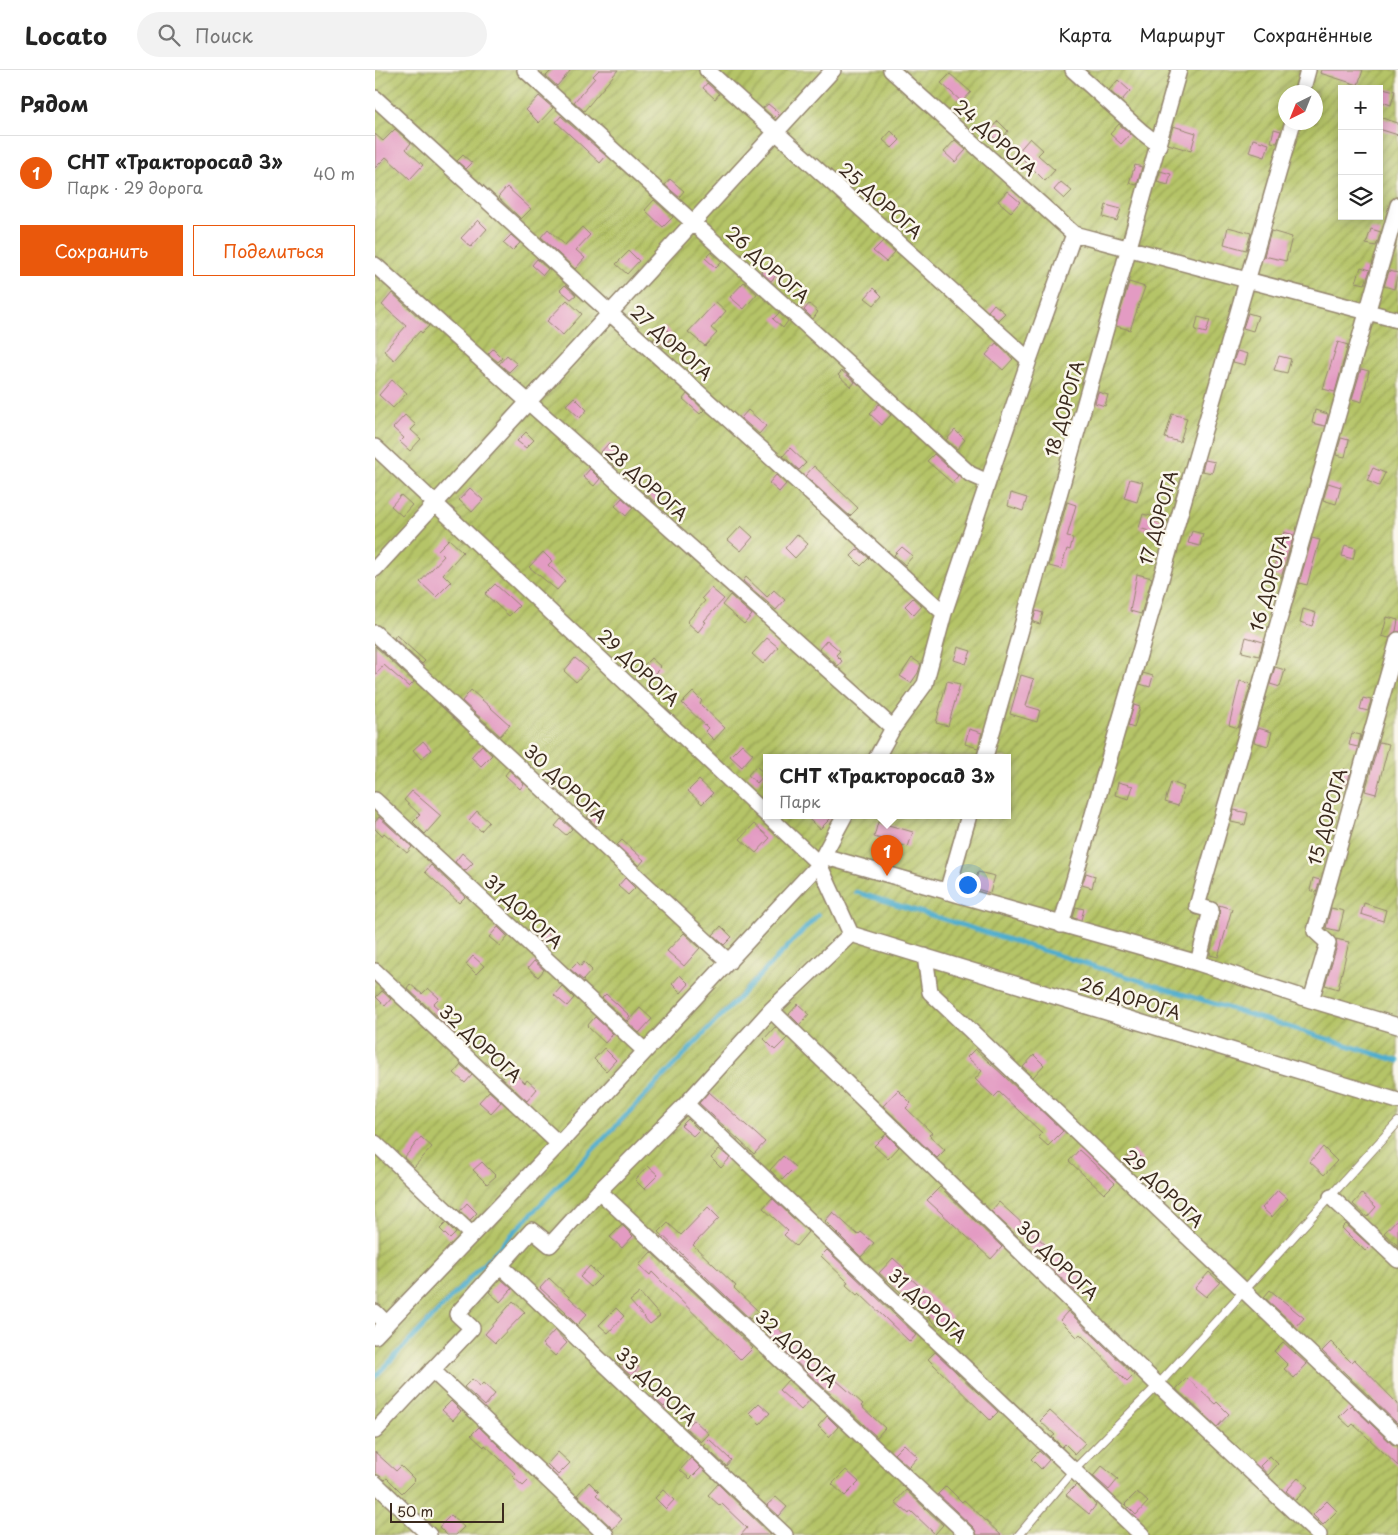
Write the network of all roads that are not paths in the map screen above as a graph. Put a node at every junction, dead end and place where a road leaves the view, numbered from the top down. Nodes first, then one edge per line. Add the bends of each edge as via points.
1 (525, 70) edge
2 (707, 70) edge
3 (833, 70) edge
4 (891, 70) edge
5 (1073, 70) edge
6 (1179, 70) edge
7 (1309, 70) edge
8 (1304, 85) edge
9 (375, 98) edge
10 (1291, 130) edge
11 (777, 134) junction
12 (1159, 145) junction
13 (1398, 204) edge
14 (694, 224) junction
15 (1074, 234) junction
16 (1130, 248) junction
17 (375, 265) edge
18 (1247, 278) junction
19 (1367, 310) junction
20 (611, 314) junction
21 (1398, 320) edge
22 (1029, 360) junction
23 (528, 403) junction
24 (375, 447) edge
25 (988, 482) junction
26 (435, 503) junction
27 (375, 569) edge
28 (944, 613) junction
29 (375, 633) edge
30 (1398, 640) edge
31 (893, 728) junction
32 (879, 754) edge
33 (986, 754) edge
34 (375, 800) edge
35 (763, 806) edge
36 (777, 819) edge
37 (843, 819) edge
38 (968, 819) edge
39 (821, 860) junction
40 (947, 892) junction
41 (1061, 925) junction
42 (851, 934) junction
43 (925, 956) junction
44 (729, 962) junction
45 (1198, 962) junction
46 (375, 971) edge
47 (1311, 1000) junction
48 (771, 1010) junction
49 (1398, 1026) edge
50 (645, 1051) junction
51 (1398, 1101) edge
52 (686, 1104) junction
53 (1398, 1122) edge
54 (375, 1143) edge
55 (559, 1144) junction
56 (599, 1191) junction
57 (1331, 1197) junction
58 (472, 1235) junction
59 (1398, 1260) edge
60 (501, 1266) junction
61 (1243, 1290) junction
62 (375, 1312) edge
63 (387, 1324) junction
64 (375, 1336) edge
65 (433, 1370) junction
66 (1158, 1385) junction
67 (375, 1431) edge
68 (1398, 1437) edge
69 (1073, 1471) junction
70 (375, 1483) edge
71 (429, 1535) edge
72 (606, 1535) edge
73 (785, 1535) edge
74 (968, 1535) edge
75 (1019, 1535) edge
76 (1142, 1535) edge
77 (1319, 1535) edge

1 - 14 street, 26 ДОРОГА
2 - 11 street, 25 ДОРОГА
3 - 11 street
4 - 15 street, 24 ДОРОГА
5 - 12 street
6 - 12 street, 18 ДОРОГА
7 - 8 street
9 - 20 street, 27 ДОРОГА
10 - 18 street, 17 ДОРОГА
11 - 14 street
11 - 22 street, 25 ДОРОГА
12 - 16 street, 18 ДОРОГА
13 - 19 street, 16 ДОРОГА
14 - 20 street
14 - 25 street, 26 ДОРОГА via 970,474
15 - 16 street
15 - 22 street
16 - 18 street
16 - 33 street, 18 ДОРОГА
17 - 23 street, 28 ДОРОГА
18 - 19 street
18 - 41 street, 17 ДОРОГА
19 - 21 street
19 - 45 street, 16 ДОРОГА via 1197,906 1211,910
20 - 23 street
20 - 28 street, 27 ДОРОГА
22 - 25 street
23 - 26 street
23 - 31 street, 28 ДОРОГА
24 - 26 street, 29 ДОРОГА
25 - 28 street
26 - 27 street
26 - 35 street, 29 ДОРОГА
28 - 31 street via 925,684
29 - 44 street, 30 ДОРОГА
30 - 47 street, 15 ДОРОГА via 1315,931 1328,943
31 - 32 street
34 - 50 street, 31 ДОРОГА
36 - 39 street, 29 ДОРОГА
37 - 39 street
38 - 40 street
39 - 40 street
39 - 42 street, 29 ДОРОГА
39 - 44 street
40 - 41 street
41 - 45 street
42 - 43 street, 26 ДОРОГА
42 - 48 street
43 - 51 street, 26 ДОРОГА
43 - 61 street, 29 ДОРОГА via 929,992
44 - 50 street
45 - 47 street
46 - 55 street, 32 ДОРОГА
47 - 49 street
48 - 52 street
48 - 66 street, 30 ДОРОГА
50 - 55 street
52 - 56 street
52 - 69 street, 31 ДОРОГА
53 - 57 lane
54 - 58 street
55 - 58 street
56 - 60 street via 549,1246 533,1230
56 - 74 street, 32 ДОРОГА
57 - 59 street
57 - 61 lane
58 - 63 street
60 - 65 street via 457,1314 472,1328
60 - 73 street, 33 ДОРОГА
61 - 66 lane
61 - 68 street, 29 ДОРОГА
62 - 63 street
63 - 64 street
65 - 67 street
65 - 72 street
66 - 69 lane
66 - 77 street, 30 ДОРОГА
69 - 75 lane
69 - 76 street, 31 ДОРОГА
70 - 71 street

